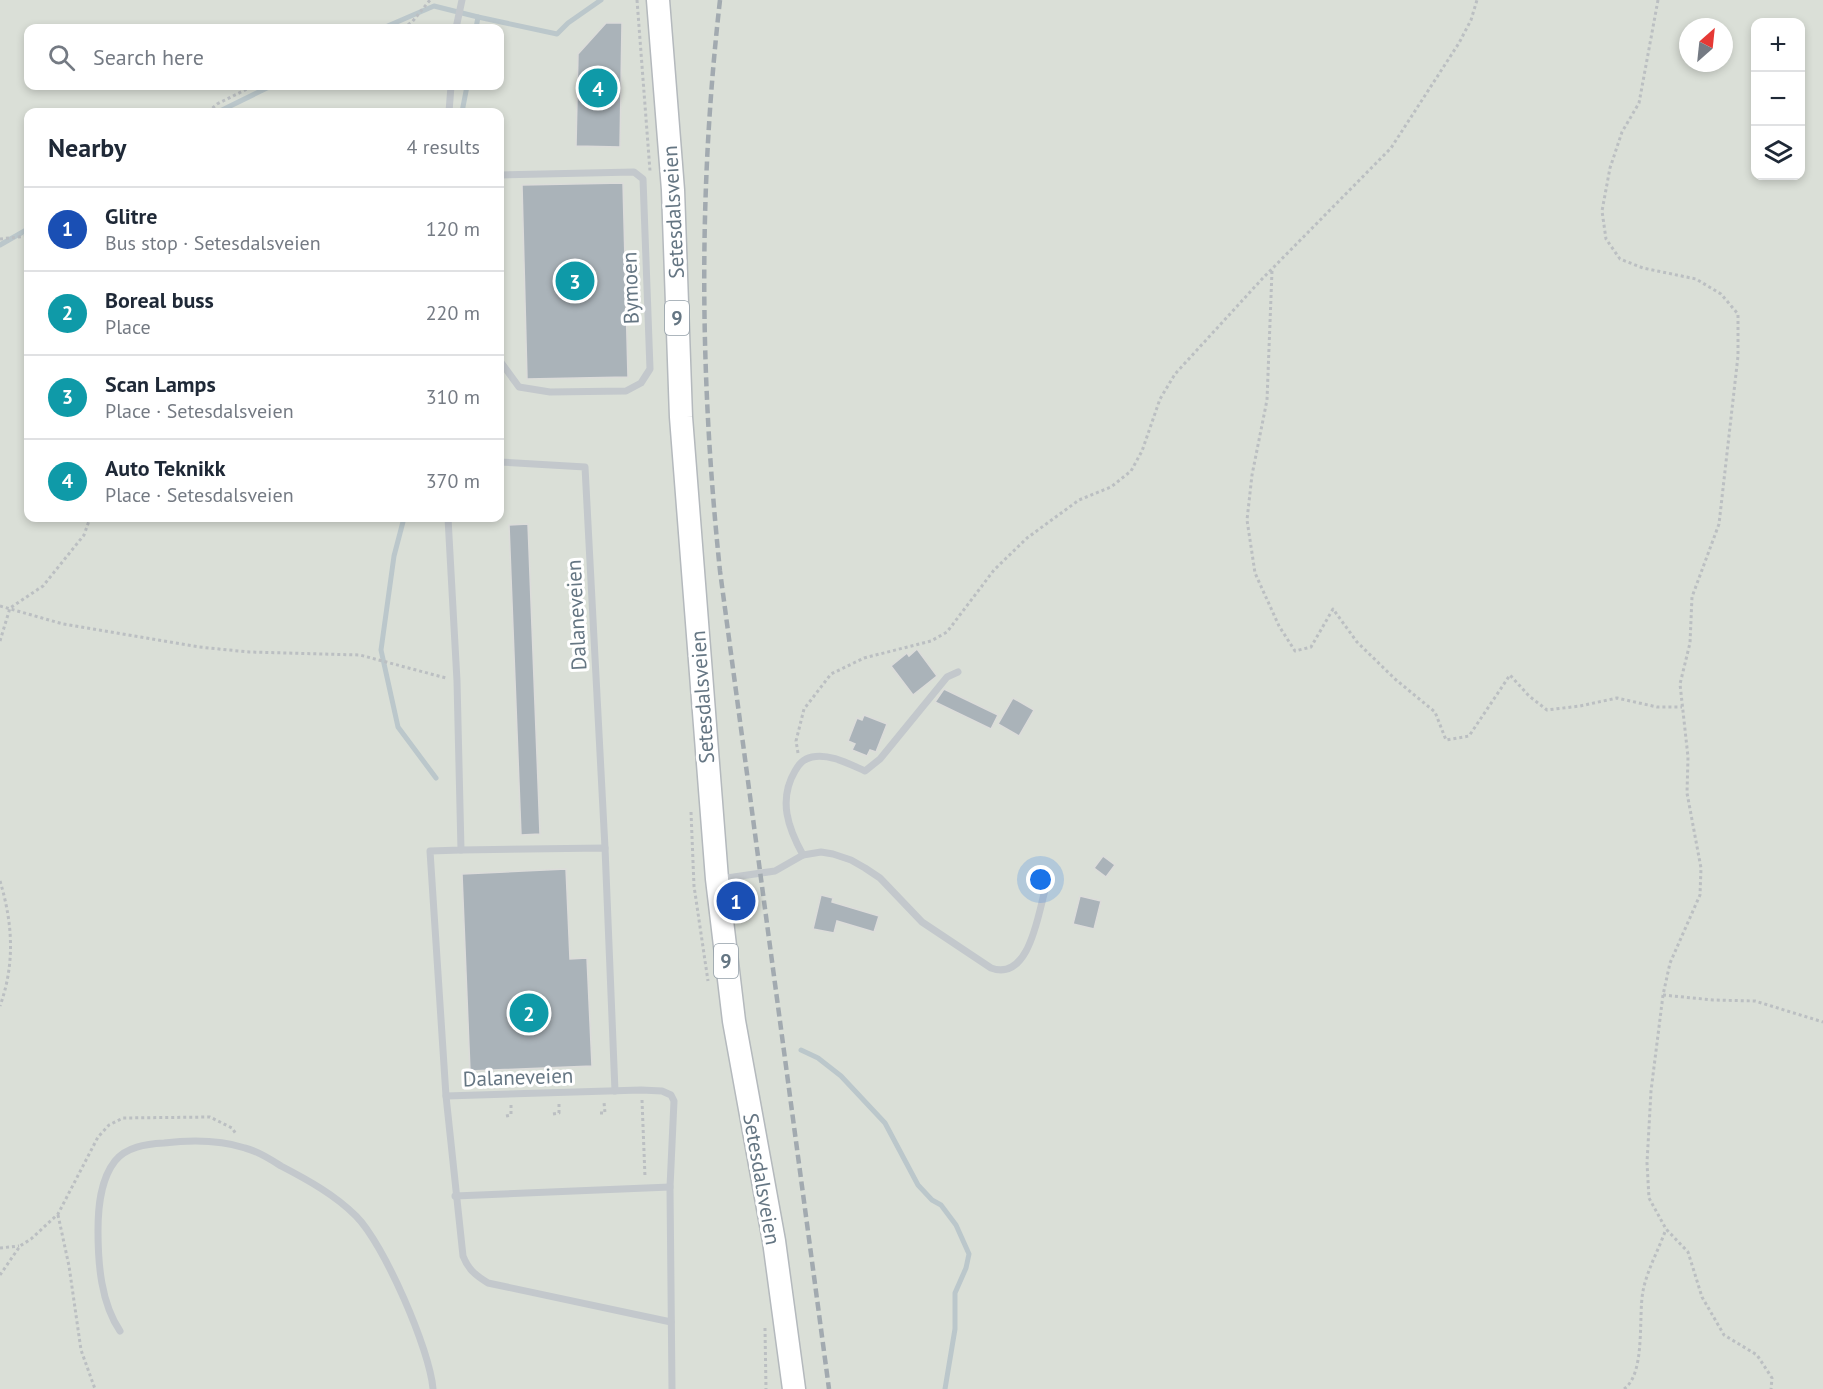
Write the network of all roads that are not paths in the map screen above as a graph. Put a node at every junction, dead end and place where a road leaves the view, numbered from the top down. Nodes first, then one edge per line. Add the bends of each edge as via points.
1 (462, 0) edge
2 (658, 0) edge
3 (457, 24) edge
4 (451, 90) edge
5 (449, 108) edge
6 (504, 175) edge
7 (504, 366) edge
8 (504, 462) edge
9 (448, 522) edge
10 (958, 672) dead end
11 (605, 848) junction
12 (461, 850) junction
13 (803, 855) junction
14 (717, 879) junction
15 (1045, 890) dead end
16 (615, 1090) junction
17 (446, 1096) junction
18 (670, 1187) junction
19 (455, 1196) junction
20 (671, 1322) junction
21 (120, 1331) dead end
22 (433, 1389) edge
23 (672, 1389) edge
24 (794, 1389) edge

1 - 3 lane
2 - 14 highway, Setesdalsveien / 9 via 673,190 683,440
4 - 5 lane
6 - 7 lane, Bymoen via 634,172 642,179 650,369 641,383 626,391 550,392 519,387
8 - 11 lane, Dalaneveien via 585,467
9 - 12 lane
10 - 13 lane via 946,677 880,759 865,771 826,757 811,757 800,764 789,784 786,806 792,835
11 - 12 lane, Dalaneveien
11 - 16 lane, Dalaneveien
12 - 17 lane, Dalaneveien via 430,851
13 - 14 lane via 775,871
13 - 15 lane via 833,854 866,868 922,922 998,970 1020,962
14 - 24 highway, Setesdalsveien / 9 via 734,1021 774,1241
16 - 17 lane, Dalaneveien
16 - 18 lane, Dalaneveien via 662,1091 671,1095 674,1101
17 - 19 lane
18 - 19 lane
18 - 20 lane, Dalaneveien
19 - 20 lane via 467,1267 488,1283
20 - 23 lane, Dalaneveien
21 - 22 lane via 106,1300 98,1244 102,1188 114,1162 126,1151 151,1144 181,1141 235,1145 255,1151 323,1190 370,1232 403,1297 426,1357

